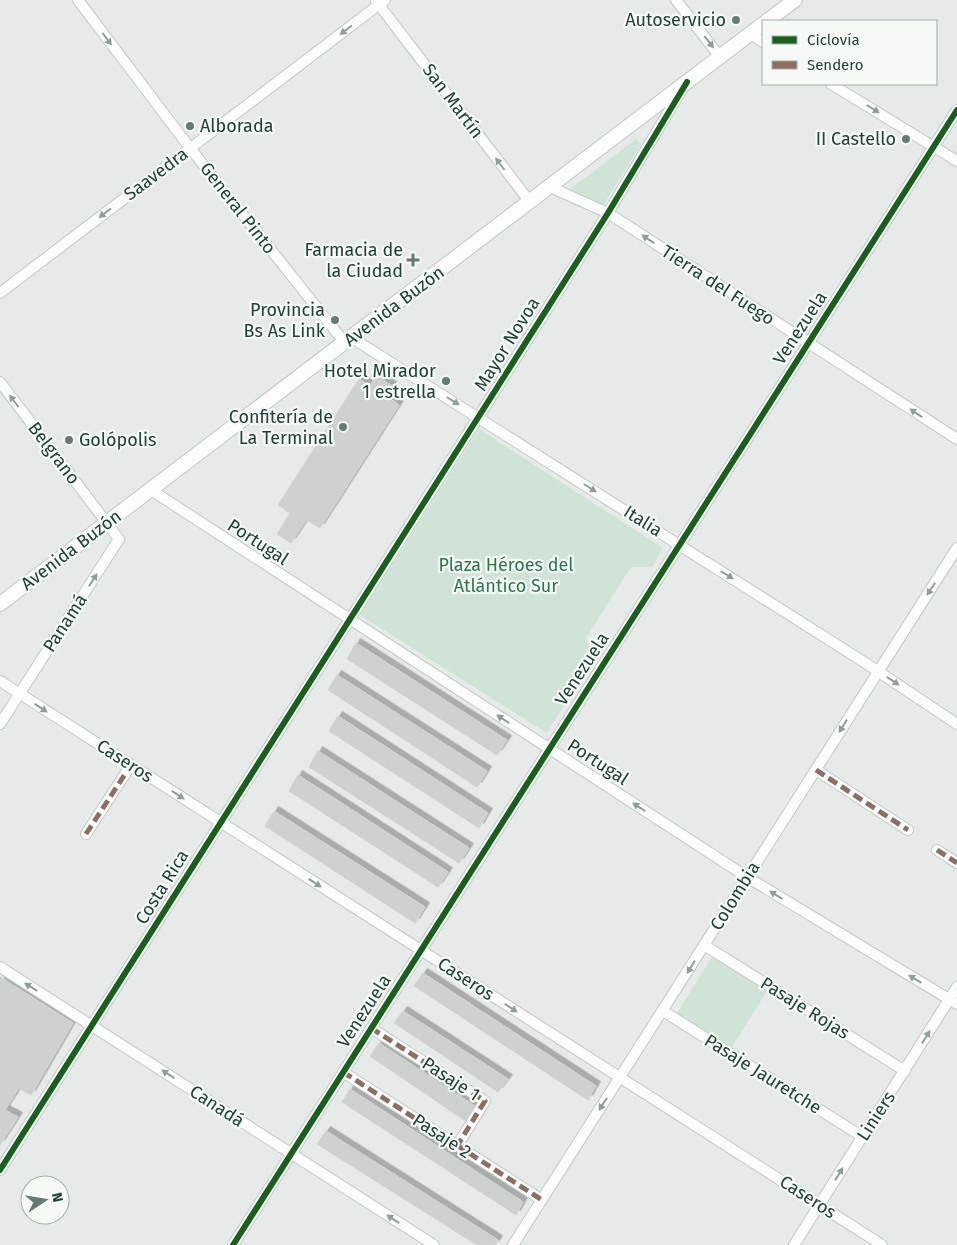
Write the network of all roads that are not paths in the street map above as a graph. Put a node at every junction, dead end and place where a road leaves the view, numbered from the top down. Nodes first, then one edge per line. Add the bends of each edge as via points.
1 (78, 0) edge
2 (676, 0) edge
3 (795, 0) edge
4 (380, 1) edge
5 (768, 20) edge
6 (762, 25) edge
7 (750, 34) junction
8 (762, 41) edge
9 (720, 57) junction
10 (687, 82) junction
11 (833, 85) edge
12 (957, 110) edge
13 (934, 146) junction
14 (190, 148) junction
15 (957, 161) edge
16 (550, 187) junction
17 (530, 202) junction
18 (608, 213) junction
19 (0, 293) edge
20 (348, 340) junction
21 (808, 344) junction
22 (0, 382) edge
23 (479, 417) junction
24 (957, 439) edge
25 (151, 490) junction
26 (107, 523) junction
27 (680, 544) junction
28 (957, 548) edge
29 (0, 604) edge
30 (350, 620) junction
31 (878, 671) junction
32 (0, 681) edge
33 (20, 694) junction
34 (0, 724) edge
35 (957, 724) edge
36 (550, 748) junction
37 (131, 765) junction
38 (816, 770) junction
39 (221, 822) junction
40 (908, 830) dead end
41 (86, 834) dead end
42 (937, 850) dead end
43 (957, 863) edge
44 (747, 877) junction
45 (704, 945) junction
46 (421, 950) junction
47 (0, 967) edge
48 (957, 987) edge
49 (953, 1002) edge
50 (663, 1011) junction
51 (92, 1026) junction
52 (371, 1028) junction
53 (905, 1071) junction
54 (343, 1072) junction
55 (620, 1078) junction
56 (863, 1137) junction
57 (457, 1146) junction
58 (291, 1153) junction
59 (0, 1170) edge
60 (542, 1200) junction
61 (820, 1205) junction
62 (232, 1245) edge
63 (434, 1245) edge
64 (513, 1245) edge
65 (794, 1245) edge
66 (882, 1245) edge

1 -> 14 street, General Pinto
2 -> 9 street
3 - 5 main road
4 -> 14 street, Saavedra
17 -> 4 street, San Martín
6 - 7 main road, Avenida Buzón
7 - 8 street
7 - 9 main road, Avenida Buzón
9 - 10 main road, Avenida Buzón
10 - 16 main road, Avenida Buzón
10 - 18 street, Mayor Novoa
11 -> 13 street
12 - 13 street, Venezuela
13 - 15 street
13 - 21 street, Venezuela
14 -> 19 street, Saavedra
14 - 20 street, General Pinto
16 - 17 main road, Avenida Buzón
16 - 18 street, Tierra del Fuego
17 - 20 main road, Avenida Buzón
21 -> 18 street, Tierra del Fuego
18 - 23 street, Mayor Novoa
20 -> 23 street, Italia
20 - 25 main road, Avenida Buzón
24 -> 21 street, Tierra del Fuego
21 - 27 street, Venezuela
26 -> 22 street, Belgrano
23 -> 27 street, Italia
23 - 30 street, Mayor Novoa
25 - 26 main road, Avenida Buzón
25 - 30 street, Portugal
26 - 29 main road, Avenida Buzón
33 -> 26 street, Panamá via 119,539
27 -> 31 street, Italia
27 - 36 street, Venezuela
28 -> 31 street, Colombia
36 -> 30 street, Portugal
30 - 39 street, Costa Rica
31 -> 35 street, Italia
31 -> 38 street, Colombia
32 - 33 street, Caseros
33 - 34 street, Panamá
33 -> 37 street, Caseros
44 -> 36 street, Portugal
36 - 46 street, Venezuela
37 -> 39 street, Caseros
37 - 41 street
38 - 40 street
38 - 44 street, Colombia
39 -> 46 street, Caseros
39 - 51 street, Costa Rica
42 - 43 street
44 - 45 street, Colombia
49 -> 44 street, Portugal
45 -> 50 street, Colombia
45 - 53 street, Pasaje Rojas
46 - 52 street, Venezuela
46 -> 55 street, Caseros
51 -> 47 street, Canadá
48 - 49 street, Liniers
53 -> 49 street, Liniers
50 - 55 street, Colombia
50 - 56 street, Pasaje Jauretche
58 -> 51 street, Canadá
51 - 59 street, Costa Rica
52 - 54 street, Venezuela
52 - 57 street, Pasaje 1 via 486,1101
53 - 56 street, Liniers
54 - 57 street, Pasaje 2
54 - 58 street, Venezuela
55 -> 60 street, Colombia
55 - 61 street, Caseros
61 -> 56 street, Liniers
57 - 60 street, Pasaje 2
58 - 62 street, Venezuela
63 -> 58 street, Canadá
60 - 64 street, Colombia
61 - 65 street, Liniers
61 - 66 street, Caseros

